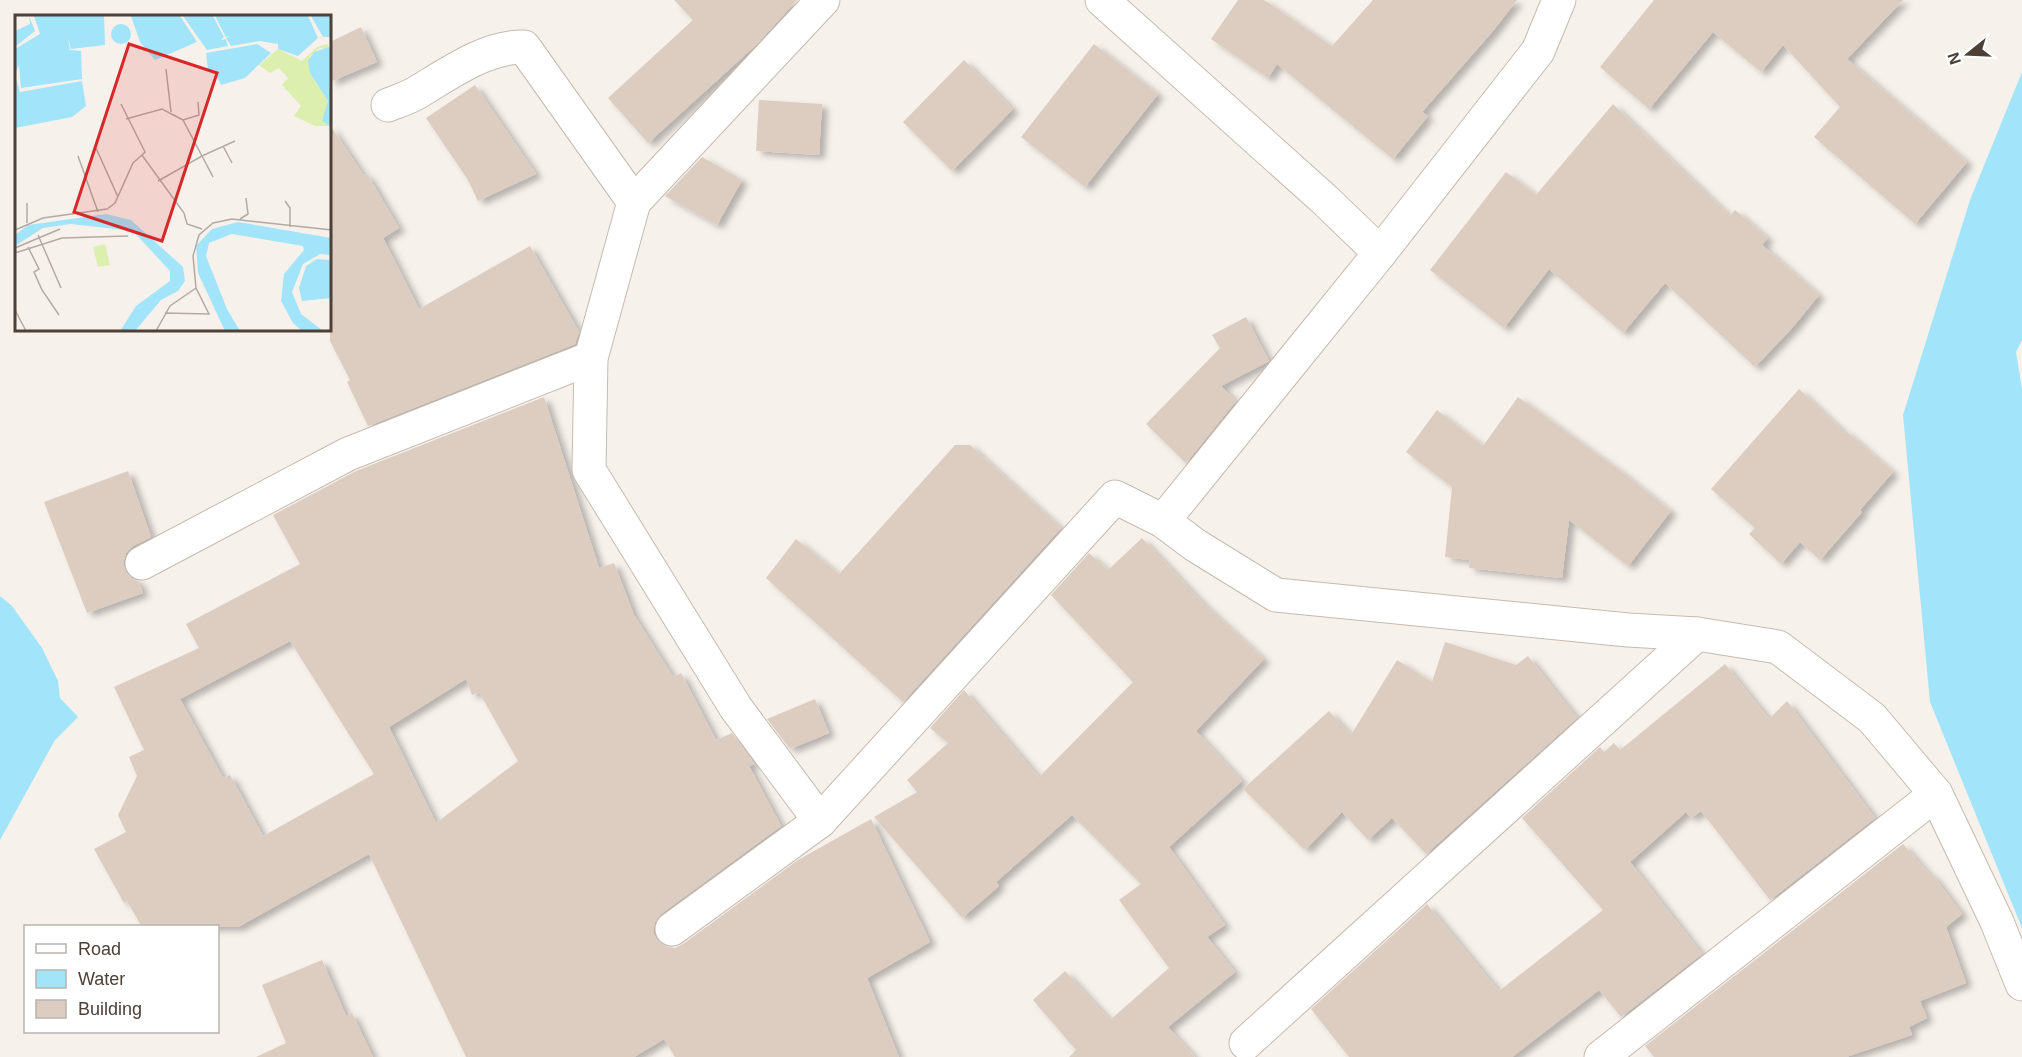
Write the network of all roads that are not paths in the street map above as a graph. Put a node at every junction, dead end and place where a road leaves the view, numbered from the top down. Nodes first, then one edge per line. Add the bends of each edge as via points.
1 (823, 0) edge
2 (1102, 0) edge
3 (1559, 0) edge
4 (388, 105) dead end
5 (634, 202) junction
6 (1380, 253) junction
7 (591, 358) junction
8 (1163, 521) junction
9 (142, 562) dead end
10 (1697, 634) junction
11 (1936, 794) junction
12 (820, 820) junction
13 (672, 929) dead end
14 (2022, 984) edge
15 (1246, 1043) dead end
16 (1601, 1057) edge

1 - 5 street
2 - 6 street
3 - 6 street via 1538,51
4 - 5 street via 415,94 461,65 512,47 524,47
5 - 7 street
6 - 8 street
7 - 9 street via 348,454
7 - 12 street via 589,470 736,708
8 - 10 street via 1276,595
8 - 12 street via 1115,497
10 - 11 street via 1778,646 1872,718
10 - 15 street
11 - 14 street
11 - 16 street
12 - 13 street

